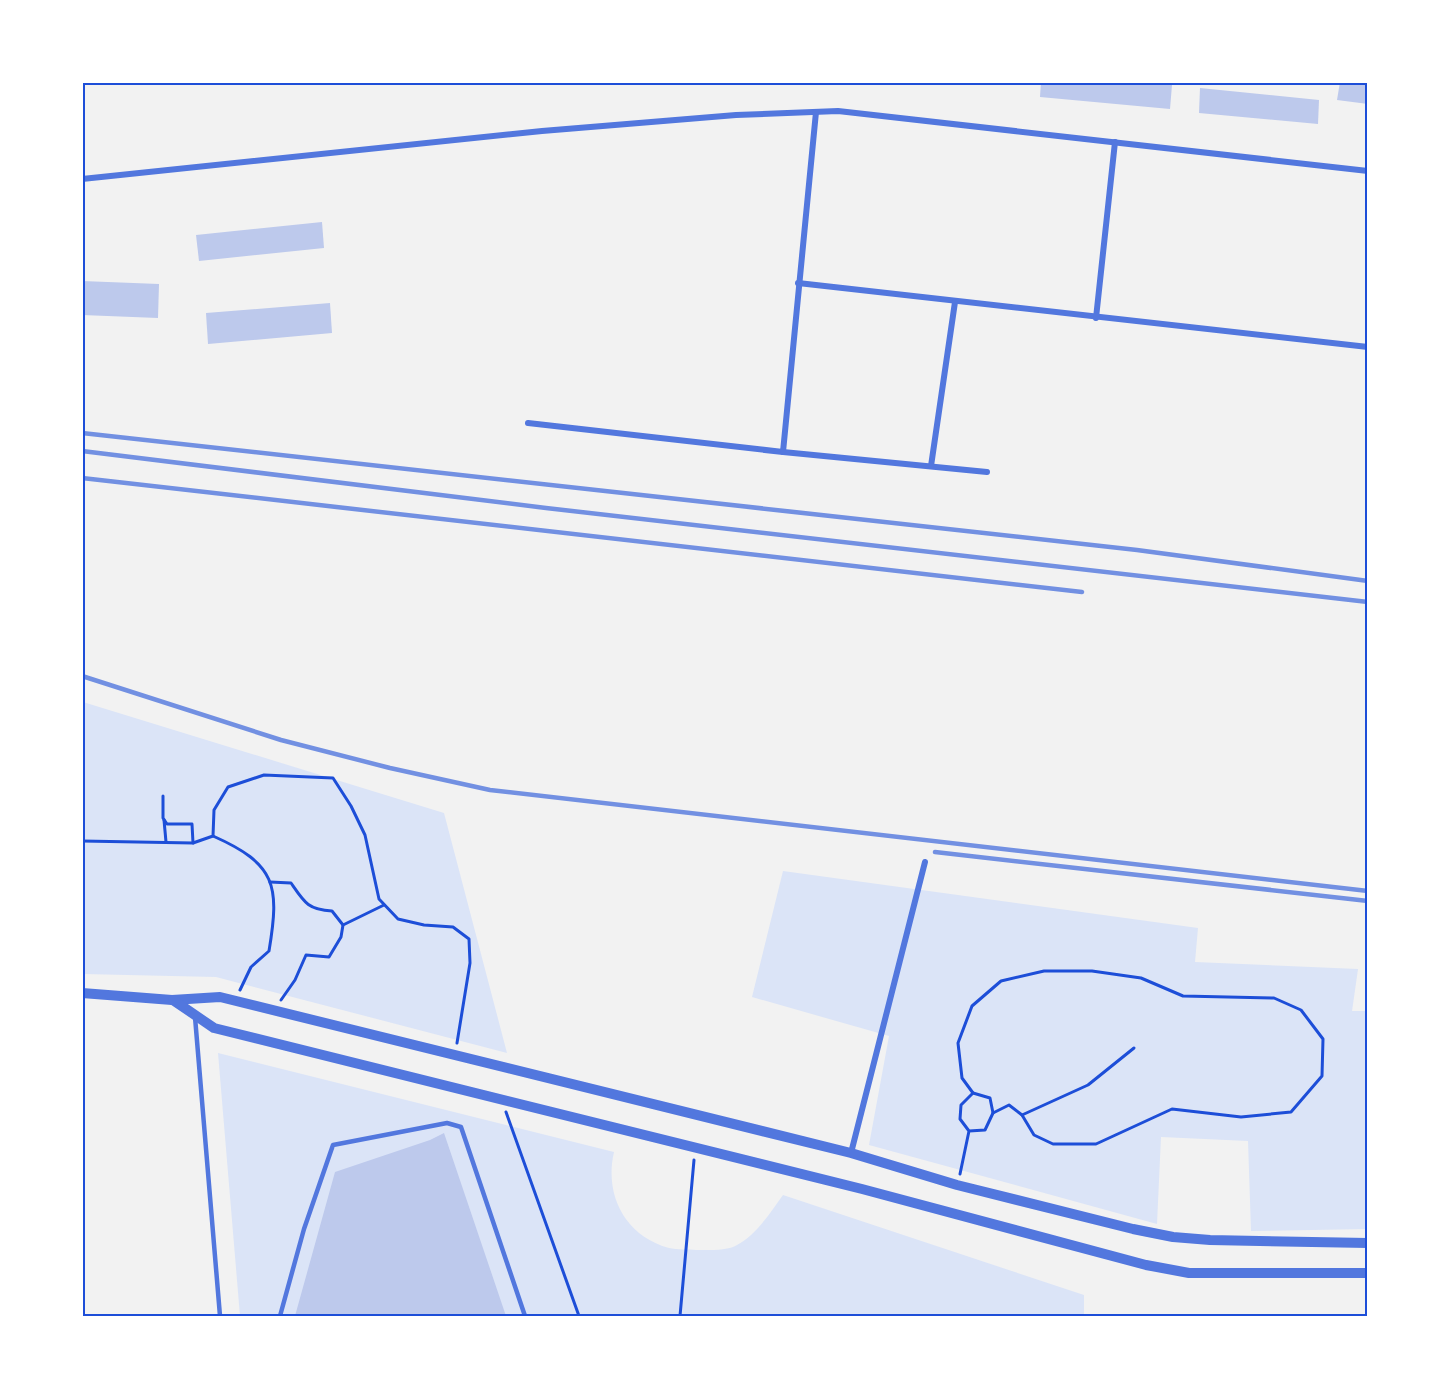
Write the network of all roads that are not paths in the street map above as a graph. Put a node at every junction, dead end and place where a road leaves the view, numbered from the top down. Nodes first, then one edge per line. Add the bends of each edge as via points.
1 (816, 112) junction
2 (1115, 142) junction
3 (1368, 171) edge
4 (82, 179) edge
5 (798, 283) junction
6 (955, 302) junction
7 (1096, 318) junction
8 (1368, 347) edge
9 (528, 423) dead end
10 (783, 452) junction
11 (931, 466) junction
12 (987, 472) dead end
13 (925, 862) dead end
14 (82, 993) edge
15 (172, 1000) junction
16 (194, 1015) junction
17 (851, 1153) junction
18 (1368, 1243) edge
19 (1368, 1273) edge
20 (220, 1317) edge
21 (280, 1317) edge
22 (525, 1317) edge

1 - 2 street via 838,111
1 - 4 street via 542,131
1 - 5 street
2 - 3 street
2 - 7 street
5 - 6 street
5 - 10 street
6 - 7 street
6 - 11 street
7 - 8 street
9 - 10 street
10 - 11 street
11 - 12 street
13 - 17 street
14 - 15 street
15 - 16 street
15 - 17 street via 220,997
16 - 19 street via 213,1028 862,1189 1146,1265 1210,1274
16 - 20 lane
17 - 18 street via 957,1185 1173,1237 1251,1243
21 - 22 lane via 333,1145 447,1123 461,1127

